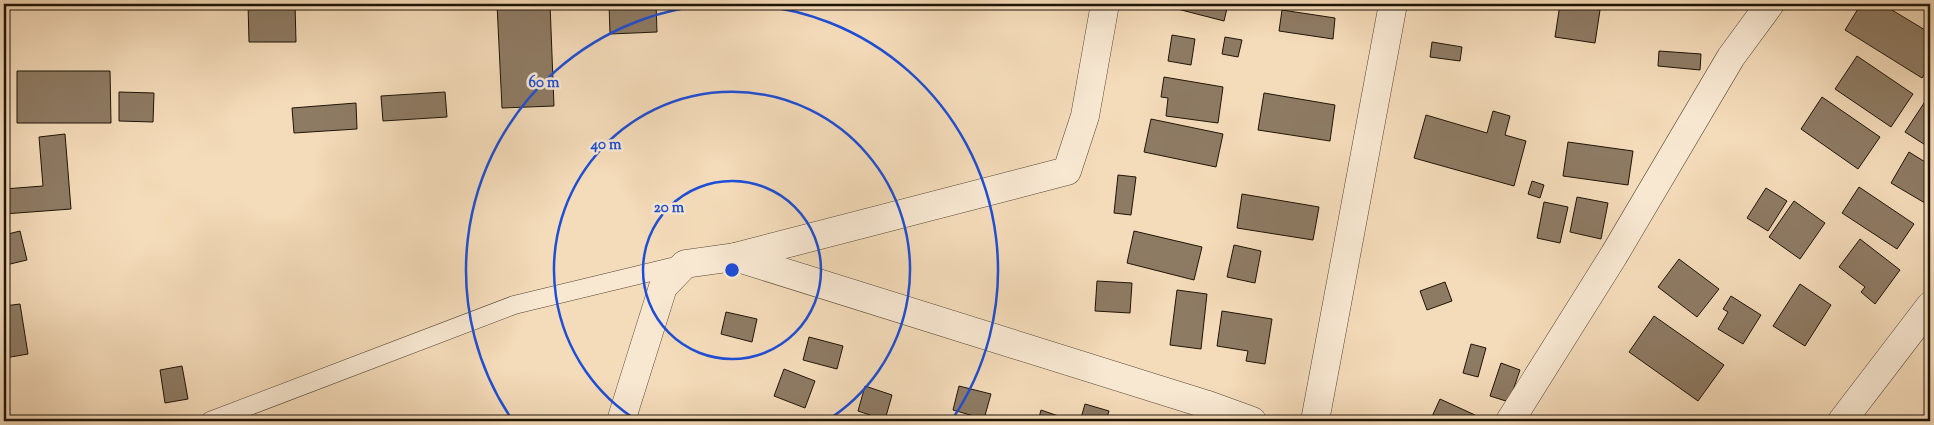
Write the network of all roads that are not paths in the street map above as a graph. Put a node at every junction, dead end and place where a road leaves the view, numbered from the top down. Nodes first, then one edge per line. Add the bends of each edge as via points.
1 (1105, 4) edge
2 (1393, 4) edge
3 (1770, 4) edge
4 (735, 258) junction
5 (685, 264) junction
6 (1930, 306) edge
7 (1202, 412) edge
8 (210, 421) edge
9 (621, 421) edge
10 (1252, 421) edge
11 (1315, 421) edge
12 (1510, 421) edge
13 (1842, 421) edge

1 - 4 street via 1085,116 1067,171
2 - 11 street
3 - 12 street via 1730,57 1614,255
4 - 5 street
4 - 7 street
5 - 8 lane via 514,305
5 - 9 street via 663,287
6 - 13 street
7 - 10 street

